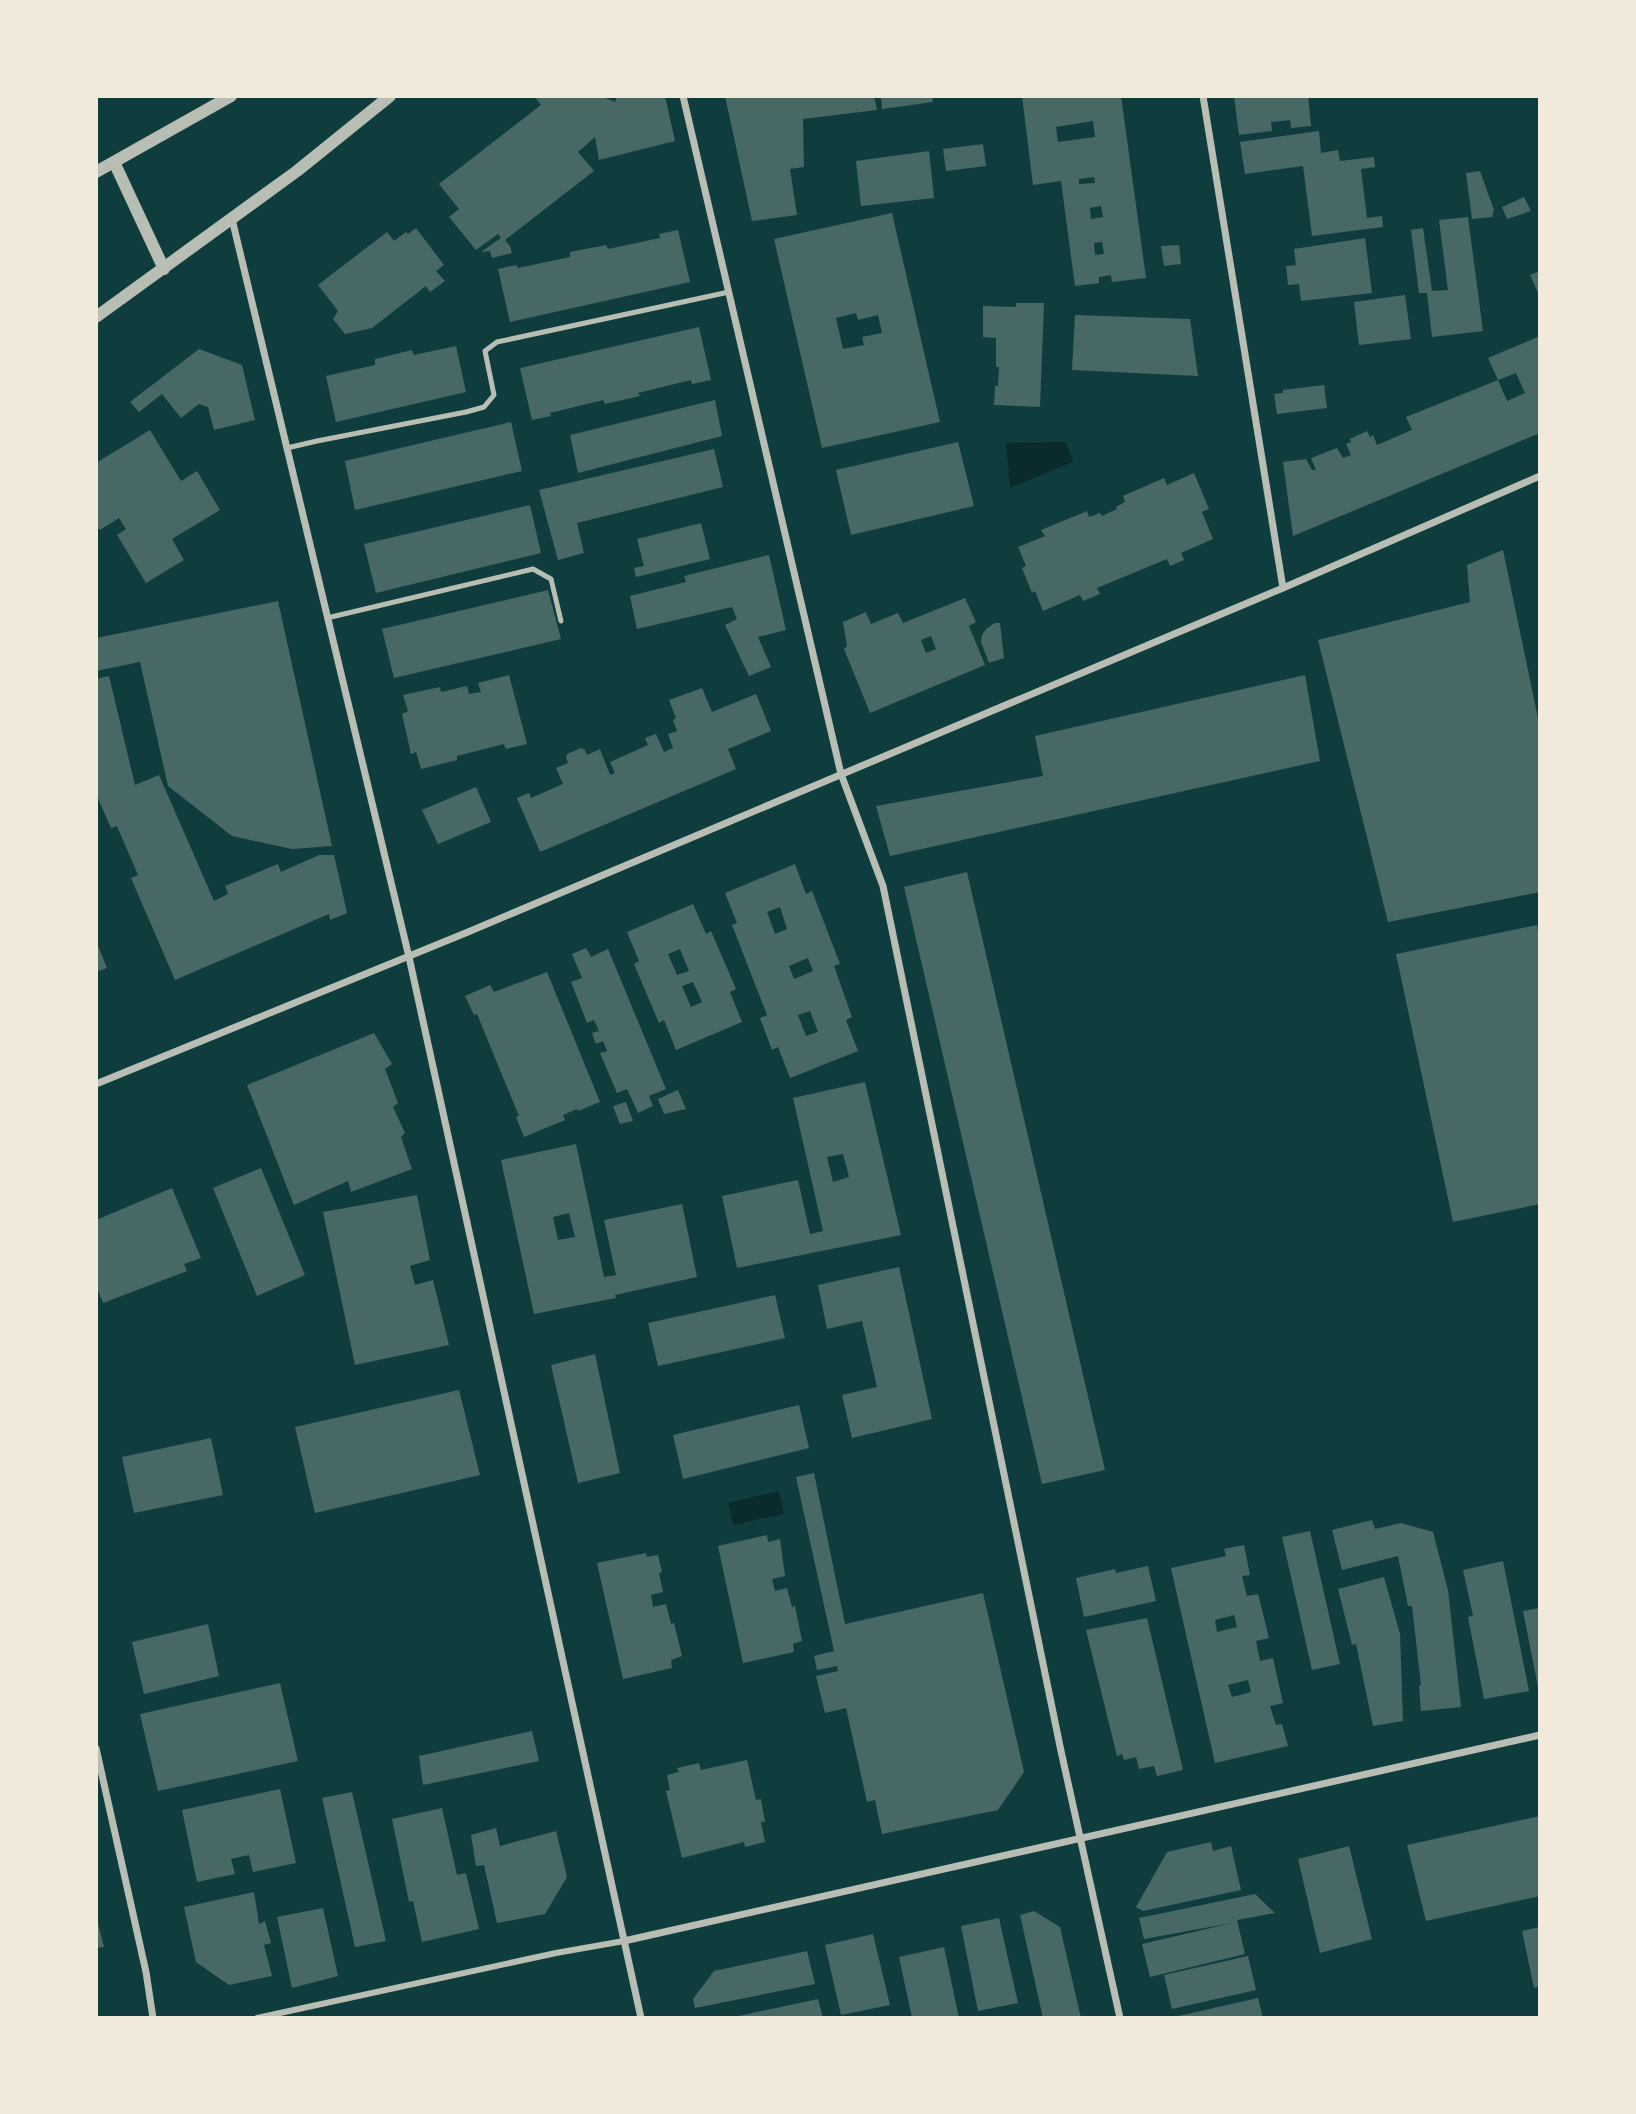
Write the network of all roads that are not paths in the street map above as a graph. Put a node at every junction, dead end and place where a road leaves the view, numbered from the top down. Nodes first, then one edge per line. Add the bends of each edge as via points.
1 (231, 96) edge
2 (390, 96) edge
3 (683, 96) edge
4 (1203, 96) edge
5 (114, 162) junction
6 (96, 172) edge
7 (232, 219) junction
8 (164, 269) junction
9 (729, 292) junction
10 (96, 317) edge
11 (287, 449) junction
12 (1540, 476) edge
13 (1283, 588) junction
14 (327, 618) junction
15 (562, 621) dead end
16 (841, 774) junction
17 (409, 957) junction
18 (96, 1084) edge
19 (1540, 1735) edge
20 (96, 1748) edge
21 (1080, 1838) junction
22 (624, 1941) junction
23 (153, 2018) edge
24 (257, 2018) edge
25 (640, 2018) edge
26 (1120, 2018) edge

1 - 5 street
2 - 7 street
3 - 9 street
4 - 13 street
5 - 6 street
5 - 8 street
7 - 8 street
7 - 11 street
8 - 10 street
9 - 11 lane via 497,342 485,351 494,395 484,407
9 - 16 street
11 - 14 street
12 - 13 street
13 - 16 street
14 - 15 lane via 533,569 551,579
14 - 17 street
16 - 17 street
16 - 21 street via 883,886
17 - 18 street
17 - 22 street
19 - 21 street
20 - 23 street
21 - 22 street
21 - 26 street
22 - 24 street
22 - 25 street

